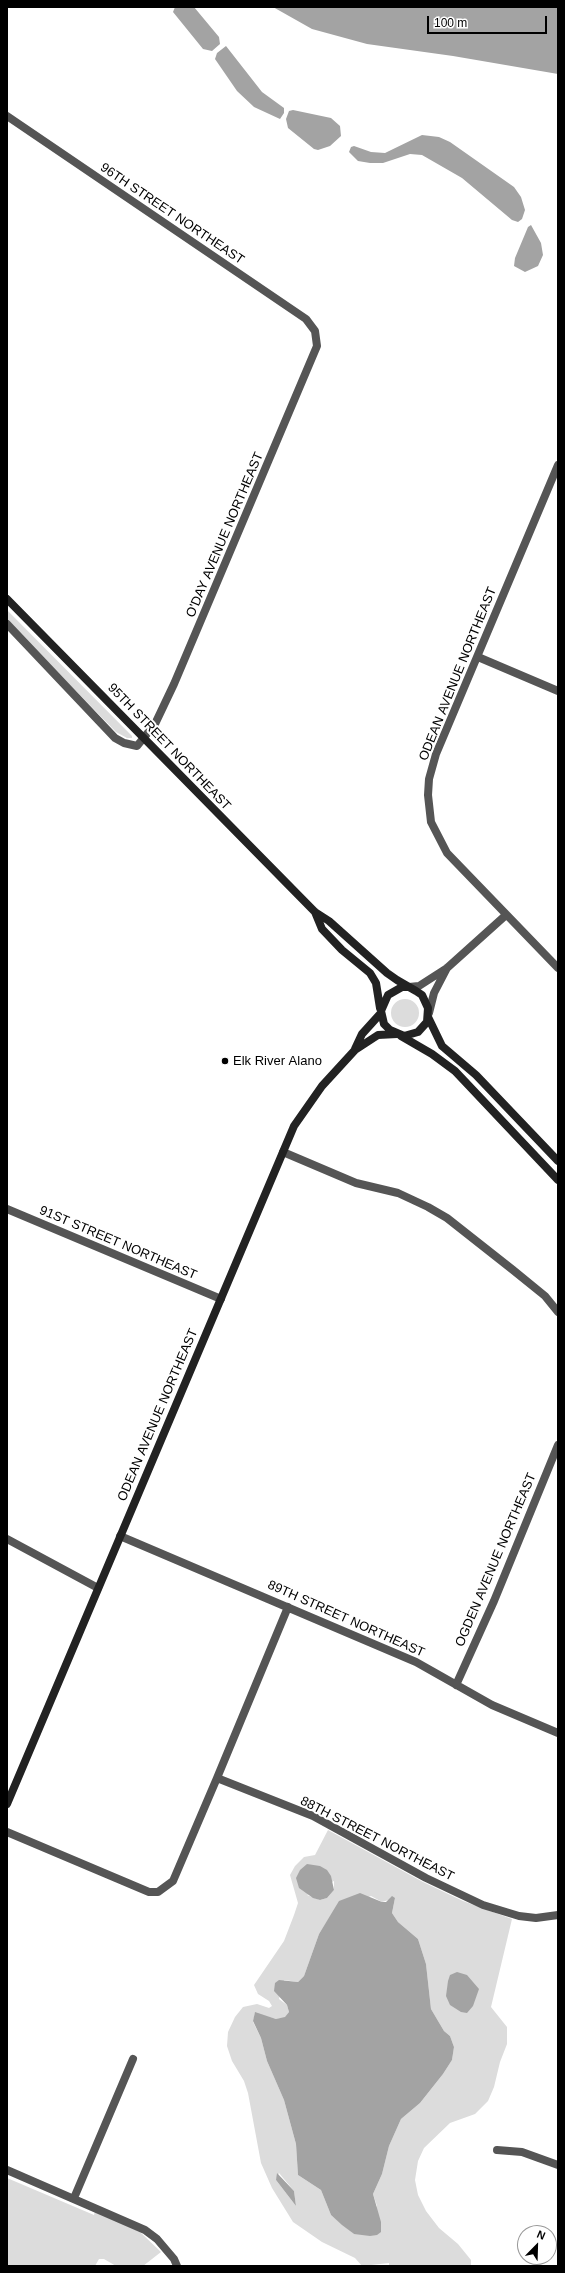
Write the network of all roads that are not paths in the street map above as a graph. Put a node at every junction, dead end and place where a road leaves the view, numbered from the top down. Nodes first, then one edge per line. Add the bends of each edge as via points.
1 (7, 116) edge
2 (316, 337) joint
3 (558, 465) edge
4 (7, 599) edge
5 (7, 624) edge
6 (478, 657) junction
7 (558, 691) edge
8 (145, 739) junction
9 (315, 912) junction
10 (506, 915) junction
11 (447, 968) junction
12 (558, 968) edge
13 (409, 987) junction
14 (381, 1012) junction
15 (428, 1016) junction
16 (399, 1035) junction
17 (355, 1050) junction
18 (283, 1152) junction
19 (558, 1161) edge
20 (558, 1180) edge
21 (7, 1209) edge
22 (220, 1298) junction
23 (558, 1312) edge
24 (558, 1445) edge
25 (120, 1536) junction
26 (7, 1539) edge
27 (98, 1588) junction
28 (288, 1607) junction
29 (456, 1685) junction
30 (558, 1733) edge
31 (217, 1778) junction
32 (9, 1792) edge
33 (7, 1804) edge
34 (7, 1832) edge
35 (558, 1915) edge
36 (133, 2058) dead end
37 (497, 2150) dead end
38 (558, 2165) edge
39 (7, 2170) edge
40 (74, 2198) junction
41 (177, 2266) edge

1 - 2 street, 96TH STREET NORTHEAST via 306,319 312,325
2 - 8 street, O'DAY AVENUE NORTHEAST via 317,346 213,594 174,684
3 - 6 street, ODEAN AVENUE NORTHEAST
4 - 8 main road, 95TH STREET NORTHEAST
5 - 8 street via 115,738 132,746 137,746
6 - 7 street
6 - 10 street, ODEAN AVENUE NORTHEAST via 435,760 429,779 428,808 436,834 447,853
8 - 9 main road, 95TH STREET NORTHEAST
9 - 13 main road via 329,921 387,973
9 - 14 main road via 322,929 342,950 370,972 376,983
10 - 11 street
10 - 12 street, ODEAN AVENUE NORTHEAST
11 - 13 street via 419,986
11 - 15 street via 434,993
13 - 14 main road via 402,987 388,995
13 - 15 main road via 422,995 426,1001
14 - 16 main road via 384,1024
14 - 17 main road, ODEAN AVENUE NORTHEAST via 362,1034
15 - 16 main road via 423,1028 418,1032
15 - 19 main road via 442,1046 476,1075
16 - 17 main road, ODEAN AVENUE NORTHEAST via 378,1035
16 - 20 main road via 432,1054 455,1072
17 - 18 main road, ODEAN AVENUE NORTHEAST via 311,1100 294,1126
18 - 22 main road, ODEAN AVENUE NORTHEAST
18 - 23 street via 356,1183 398,1193 428,1206 447,1218 545,1296
21 - 22 street, 91ST STREET NORTHEAST
22 - 25 main road, ODEAN AVENUE NORTHEAST
24 - 29 street, OGDEN AVENUE NORTHEAST via 494,1601
25 - 27 main road, ODEAN AVENUE NORTHEAST
25 - 28 street, 89TH STREET NORTHEAST
26 - 27 street
27 - 32 main road, ODEAN AVENUE NORTHEAST
28 - 29 street, 89TH STREET NORTHEAST via 416,1662
28 - 31 street
29 - 30 street, 89TH STREET NORTHEAST via 492,1705
31 - 34 street via 174,1881 158,1892 149,1892
31 - 35 street, 88TH STREET NORTHEAST via 313,1816 426,1878 483,1904 519,1916 536,1918
32 - 33 main road, ODEAN AVENUE NORTHEAST
36 - 40 street
37 - 38 street via 522,2152
39 - 40 street
40 - 41 street via 146,2230 157,2239

